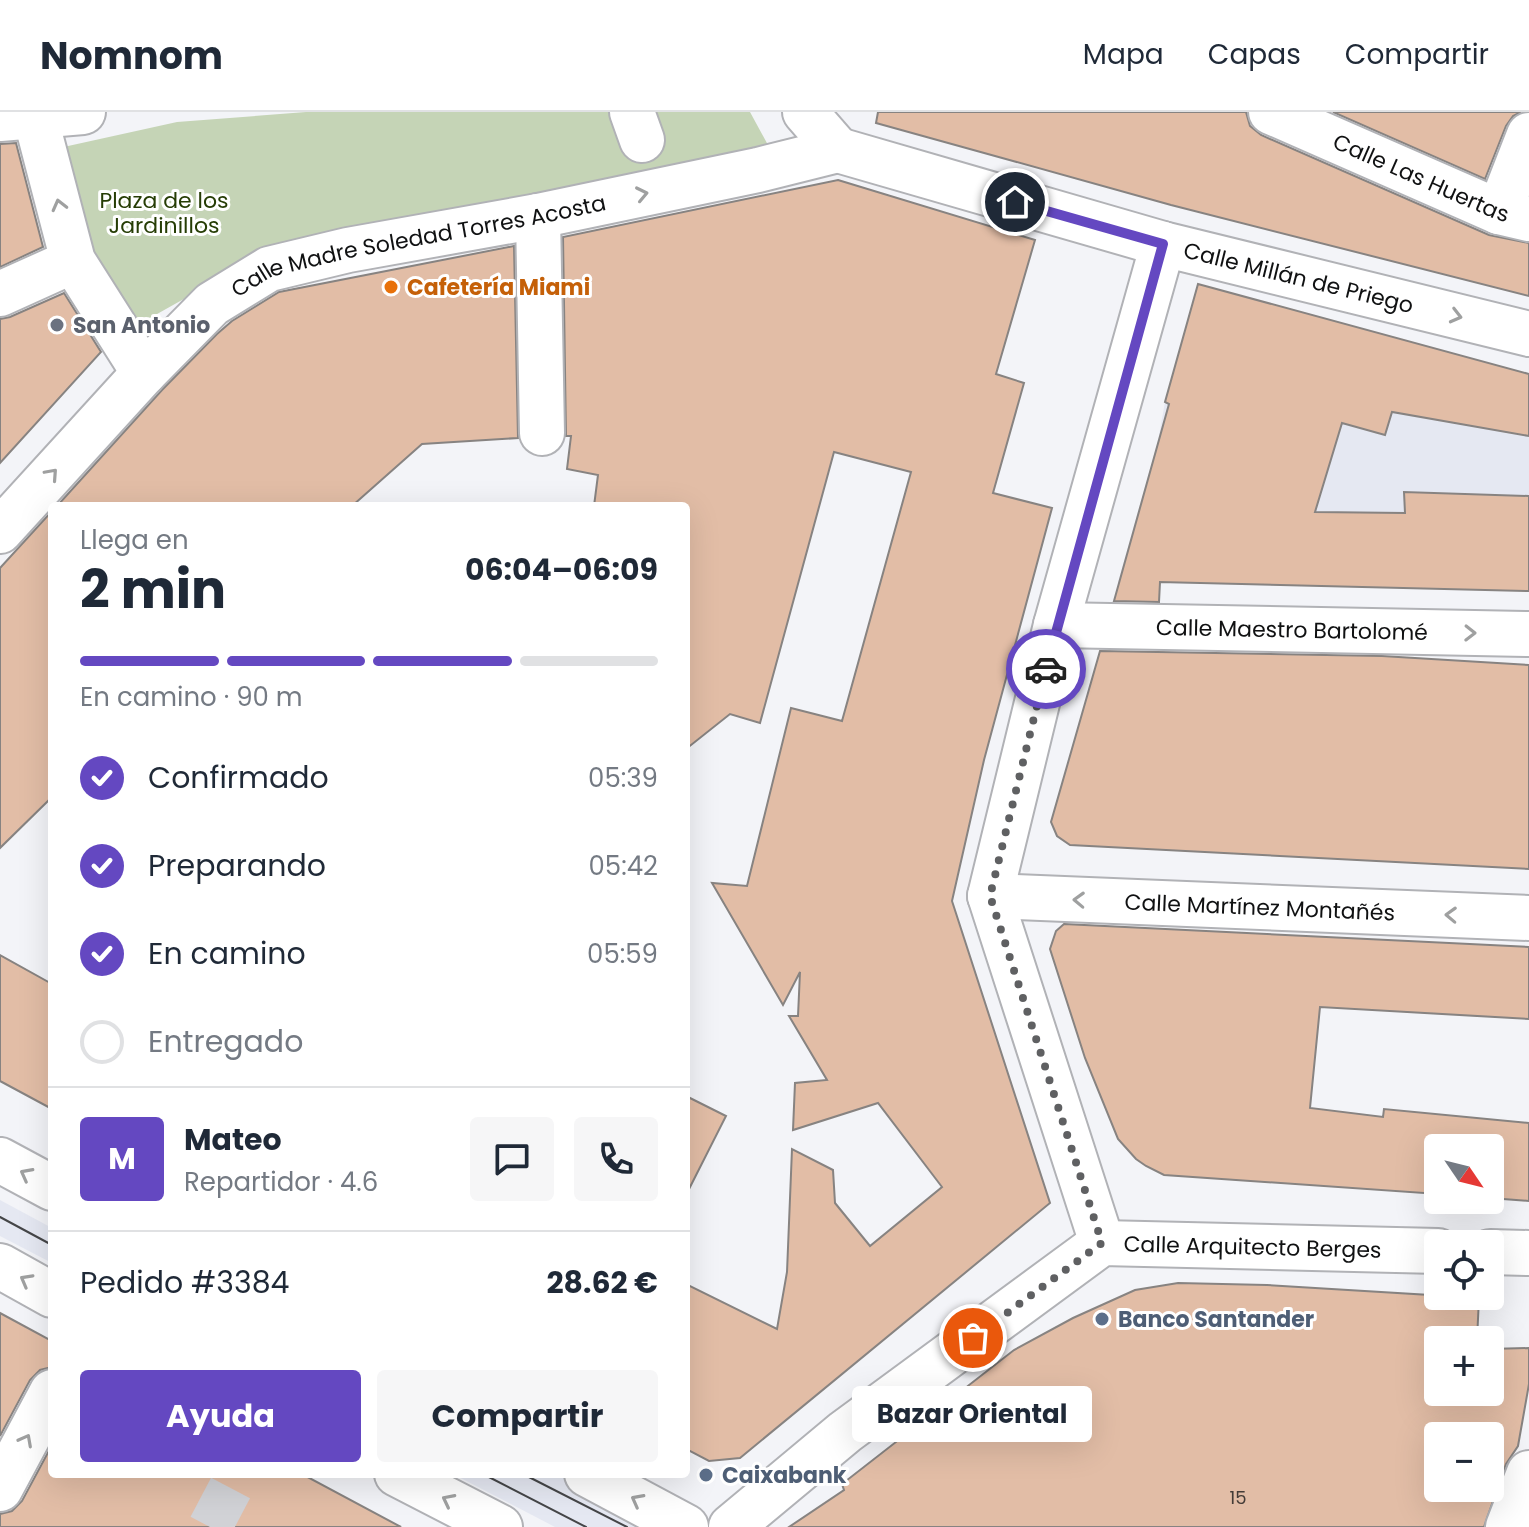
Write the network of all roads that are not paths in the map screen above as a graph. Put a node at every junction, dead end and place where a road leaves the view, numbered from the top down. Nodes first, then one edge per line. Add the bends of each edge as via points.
1 (83, 112) edge
2 (805, 112) edge
3 (1271, 112) edge
4 (24, 115) edge
5 (1341, 125) edge
6 (841, 131) edge
7 (1529, 135) edge
8 (1514, 215) edge
9 (538, 216) junction
10 (1163, 244) junction
11 (73, 261) junction
12 (0, 294) edge
13 (1529, 334) edge
14 (144, 373) junction
15 (542, 433) dead end
16 (0, 531) edge
17 (1056, 625) junction
18 (1529, 634) edge
19 (990, 896) junction
20 (1529, 918) edge
21 (0, 1160) edge
22 (48, 1186) edge
23 (1102, 1243) junction
24 (1424, 1251) edge
25 (1504, 1252) edge
26 (1529, 1253) edge
27 (0, 1266) edge
28 (48, 1293) edge
29 (48, 1399) edge
30 (1529, 1473) edge
31 (405, 1478) edge
32 (594, 1478) edge
33 (0, 1489) edge
34 (500, 1527) edge
35 (686, 1527) edge
36 (731, 1527) edge
37 (1508, 1527) edge

1 - 4 street
2 - 6 street
3 - 5 street, Calle Las Huertas
11 -> 4 street
5 - 8 street, Calle Las Huertas
9 -> 6 street, Calle Madre Soledad Torres Acosta via 758,170
6 - 10 street, Calle Millán de Priego
7 - 8 street
9 - 14 street, Calle Madre Soledad Torres Acosta via 269,269 212,304
9 - 15 street
10 -> 13 street, Calle Millán de Priego
10 - 17 street
11 - 12 street
11 - 14 street
16 -> 14 street, Calle Madre Soledad Torres Acosta
17 -> 18 street, Calle Maestro Bartolomé
17 - 19 street
20 -> 19 street, Calle Martínez Montañés
19 - 23 street
22 -> 21 street
23 - 24 street, Calle Arquitecto Berges
23 - 36 street, Calle Arquitecto Berges via 845,1432
25 - 26 street
28 -> 27 street
33 -> 29 street
30 - 37 street
34 -> 31 street
35 -> 32 street

